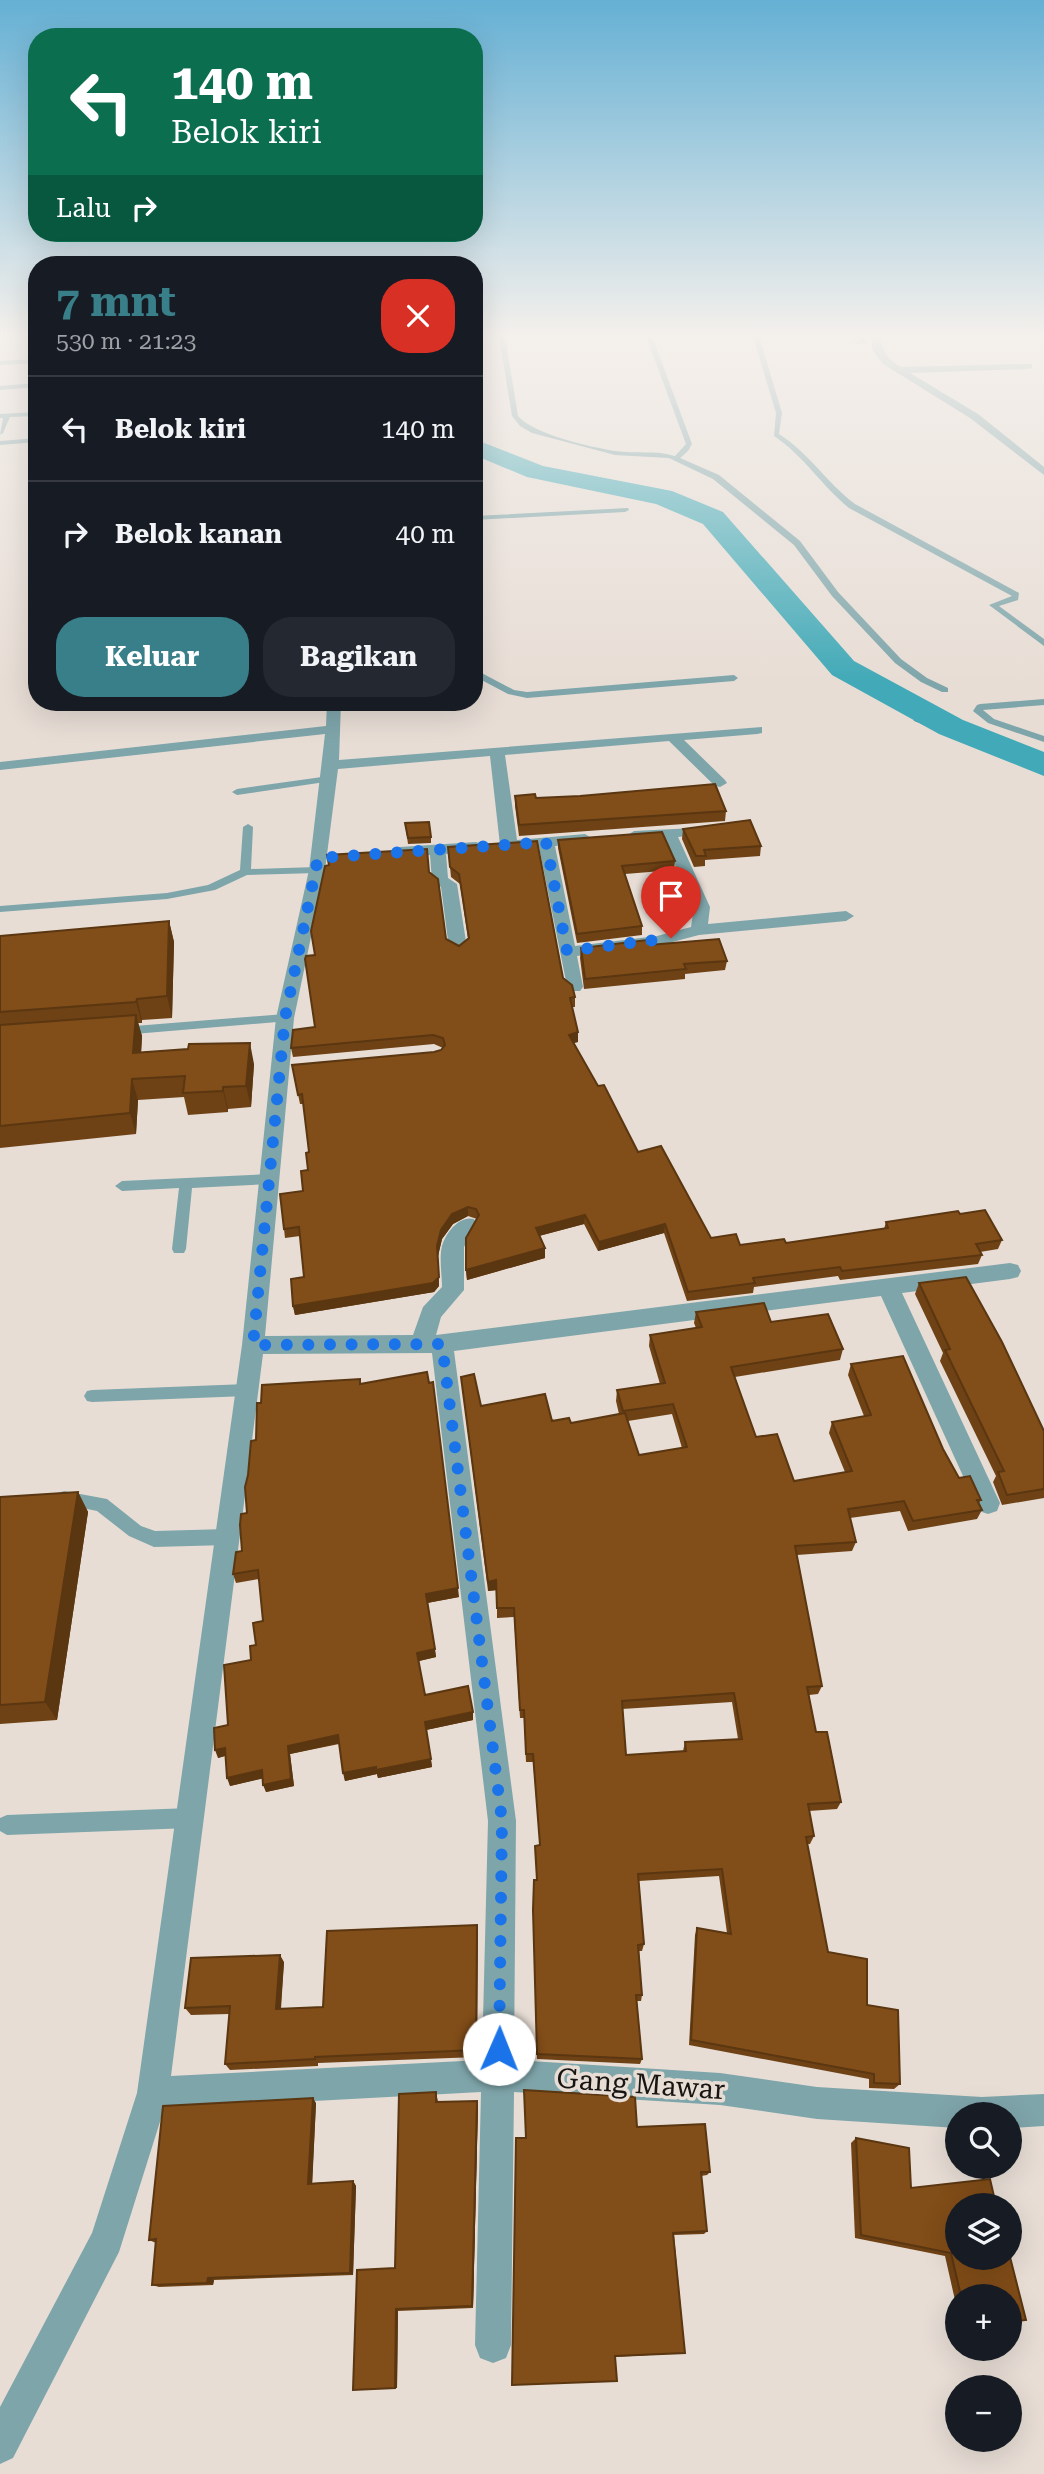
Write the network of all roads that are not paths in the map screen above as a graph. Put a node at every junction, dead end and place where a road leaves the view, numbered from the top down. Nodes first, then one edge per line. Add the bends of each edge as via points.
1 (609, 451) edge
2 (685, 451) edge
3 (800, 451) edge
4 (1018, 451) edge
5 (676, 457) junction
6 (1044, 472) edge
7 (625, 510) dead end
8 (483, 518) edge
9 (1044, 643) edge
10 (483, 677) edge
11 (734, 678) dead end
12 (945, 690) dead end
13 (1044, 702) edge
14 (334, 711) edge
15 (334, 729) junction
16 (757, 730) dead end
17 (674, 738) junction
18 (1044, 739) edge
19 (497, 753) junction
20 (0, 766) edge
21 (330, 772) junction
22 (720, 783) dead end
23 (237, 792) dead end
24 (248, 827) dead end
25 (726, 829) edge
26 (668, 833) junction
27 (546, 842) junction
28 (510, 845) junction
29 (438, 850) junction
30 (385, 853) edge
31 (322, 862) junction
32 (245, 872) junction
33 (0, 909) edge
34 (846, 916) dead end
35 (699, 930) junction
36 (457, 948) edge
37 (567, 951) junction
38 (574, 987) edge
39 (285, 1018) junction
40 (107, 1032) edge
41 (270, 1179) junction
42 (186, 1182) junction
43 (122, 1186) dead end
44 (467, 1225) dead end
45 (179, 1248) dead end
46 (1010, 1271) dead end
47 (888, 1287) junction
48 (432, 1344) junction
49 (253, 1345) junction
50 (247, 1390) junction
51 (93, 1396) dead end
52 (53, 1498) edge
53 (988, 1503) dead end
54 (227, 1537) junction
55 (190, 1818) junction
56 (7, 1825) dead end
57 (499, 2075) junction
58 (153, 2093) junction
59 (1044, 2110) edge
60 (493, 2345) dead end
61 (0, 2445) edge

1 - 5 lane
2 - 5 lane
3 - 9 lane via 830,490 852,506 1016,595 993,605
4 - 6 street
5 - 12 lane via 716,477 797,543 873,637 898,661
7 - 8 lane
10 - 11 lane via 527,695
13 - 18 lane via 990,705 978,711 991,721
14 - 15 street
15 - 20 street
15 - 21 street
16 - 17 street
17 - 19 street
17 - 22 street
19 - 21 street
19 - 28 street
21 - 23 lane
21 - 31 street
24 - 32 lane
25 - 26 street
26 - 27 street
26 - 35 street via 702,907
27 - 28 street
27 - 37 street
28 - 29 street
29 - 30 street
29 - 36 street via 440,881 449,884
31 - 32 lane
31 - 39 street
32 - 33 lane via 211,888 167,896
34 - 35 street
35 - 37 street via 657,941
37 - 38 street
39 - 40 lane
39 - 41 street via 286,1066
41 - 42 lane
41 - 49 street
42 - 43 lane
42 - 45 lane
44 - 48 street via 453,1246 453,1290 431,1313
46 - 47 street
47 - 48 street
47 - 53 street
48 - 49 street
48 - 57 street via 502,1821
49 - 50 street
50 - 51 lane
50 - 54 street
52 - 54 lane via 102,1504 135,1531 154,1539
54 - 55 street
55 - 56 lane
55 - 58 street
57 - 58 street, Gang Mawar
57 - 59 street, Gang Mawar via 720,2089 817,2103 968,2113
57 - 60 street
58 - 61 street via 107,2240

